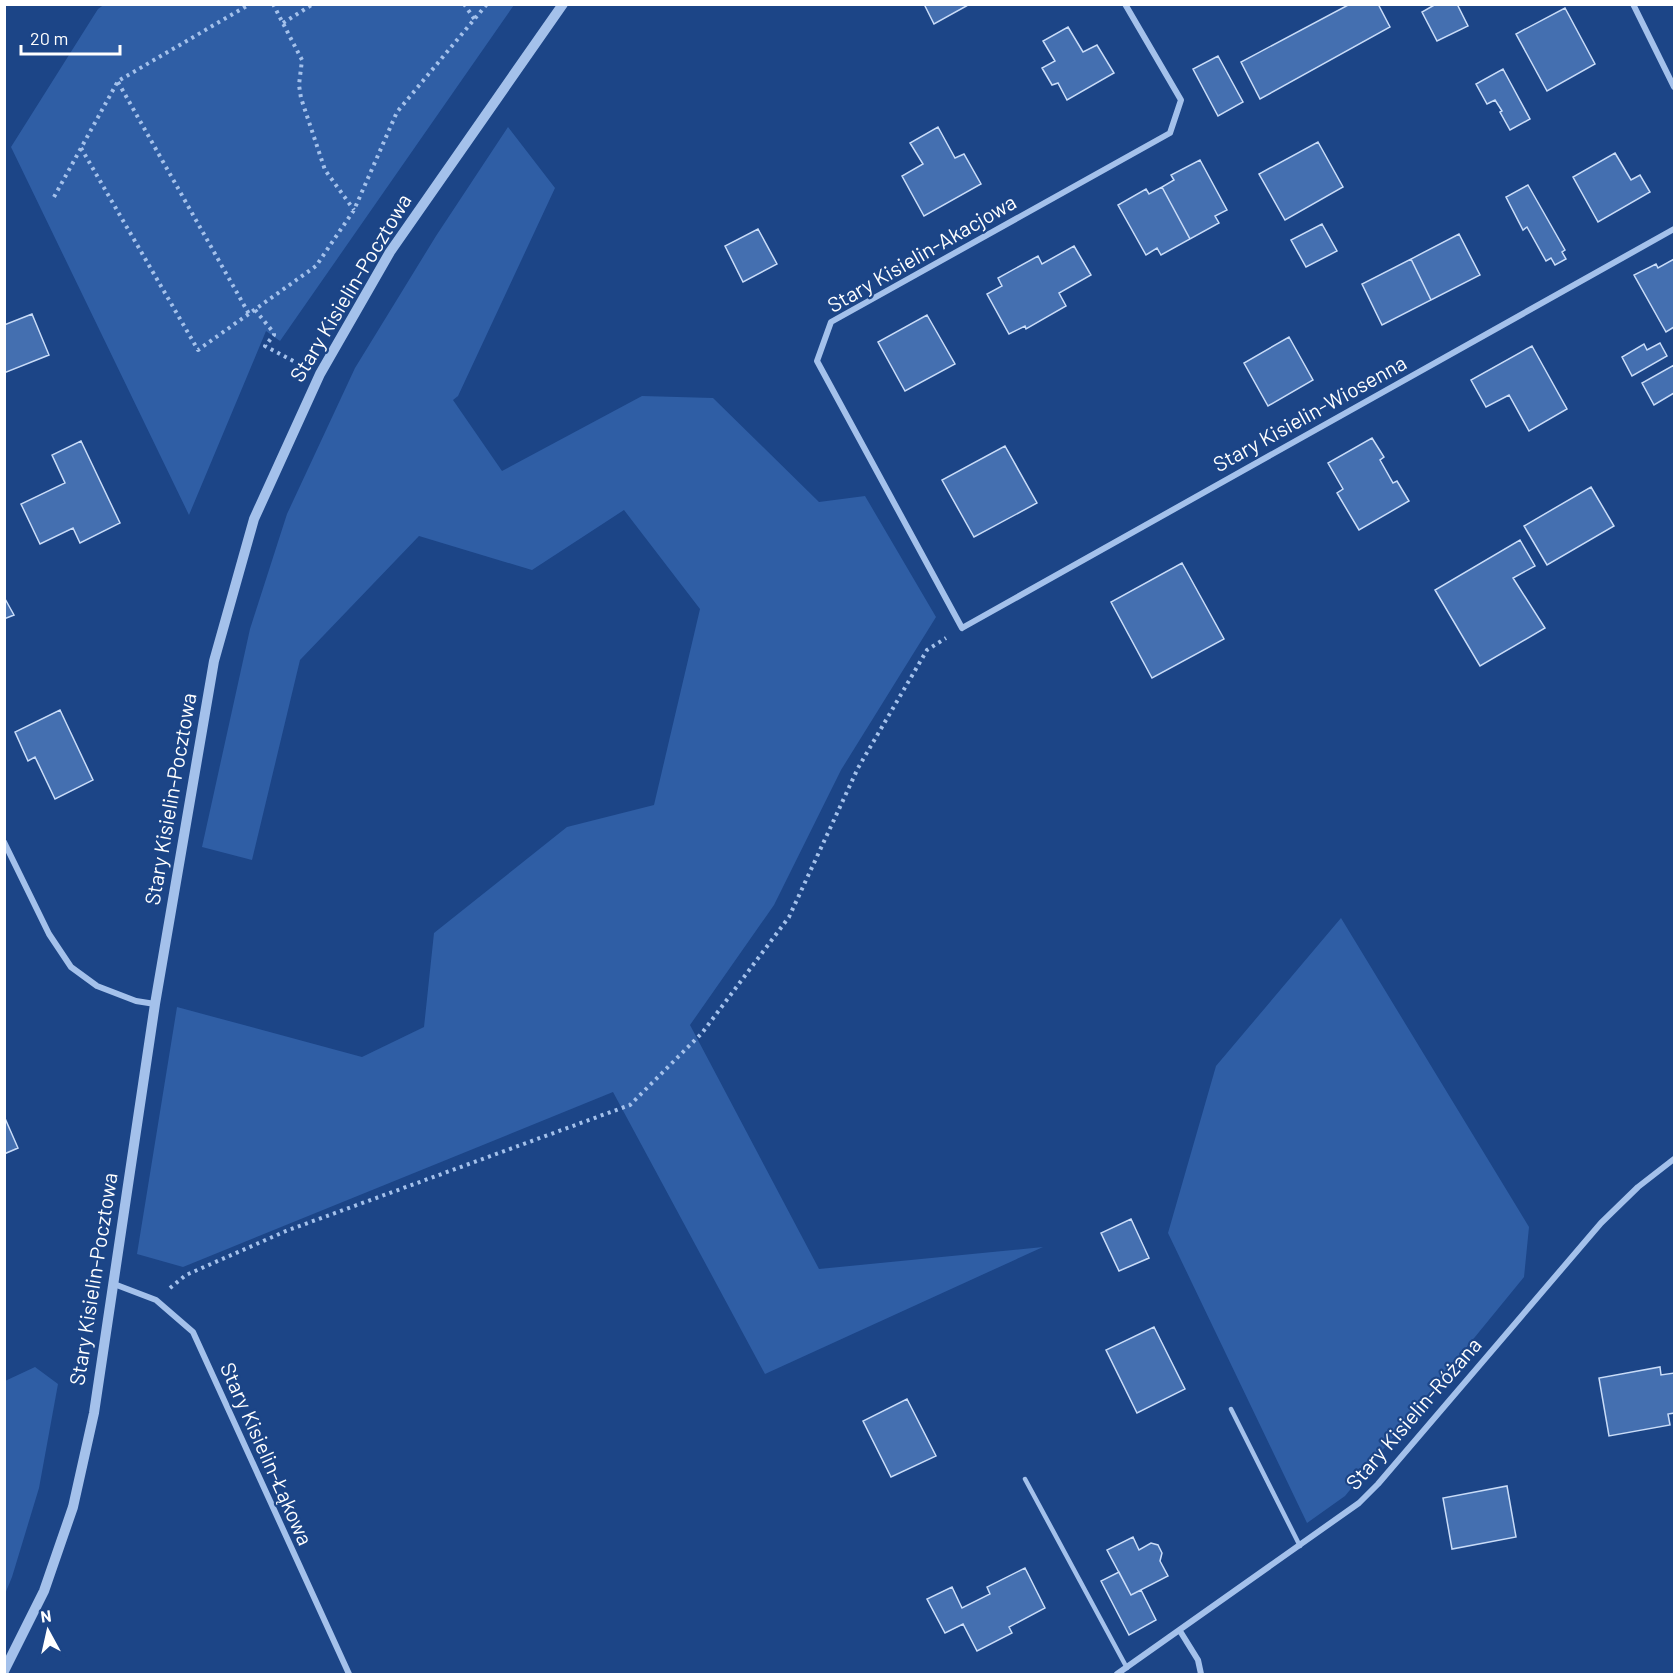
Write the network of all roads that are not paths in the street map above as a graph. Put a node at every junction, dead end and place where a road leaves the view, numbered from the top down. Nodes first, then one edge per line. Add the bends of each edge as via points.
1 (563, 4) edge
2 (1125, 4) edge
3 (1633, 4) edge
4 (1674, 87) edge
5 (1674, 229) edge
6 (962, 628) joint
7 (4, 842) edge
8 (155, 1004) junction
9 (1674, 1160) edge
10 (114, 1284) junction
11 (1231, 1409) dead end
12 (1025, 1479) dead end
13 (1300, 1546) junction
14 (1180, 1631) junction
15 (1126, 1668) junction
16 (4, 1671) edge
17 (349, 1674) edge
18 (1117, 1674) edge
19 (1201, 1674) edge

1 - 8 street, Stary Kisielin-Pocztowa via 390,252 320,374 254,519 214,661
2 - 6 street, Stary Kisielin-Akacjowa via 1181,100 1170,132 831,322 817,361
3 - 4 street
5 - 6 street, Stary Kisielin-Wiosenna
7 - 8 street via 49,934 71,967 96,986
8 - 10 street, Stary Kisielin-Pocztowa
9 - 13 street, Stary Kisielin-Różana via 1600,1223 1378,1484 1359,1503
10 - 16 street, Stary Kisielin-Pocztowa via 94,1413 73,1507 44,1591
10 - 17 street, Stary Kisielin-Łąkowa via 156,1299 193,1332
11 - 13 lane
12 - 15 lane
13 - 14 street, Stary Kisielin-Różana
14 - 15 street, Stary Kisielin-Różana
14 - 19 street via 1198,1660
15 - 18 street, Stary Kisielin-Różana

